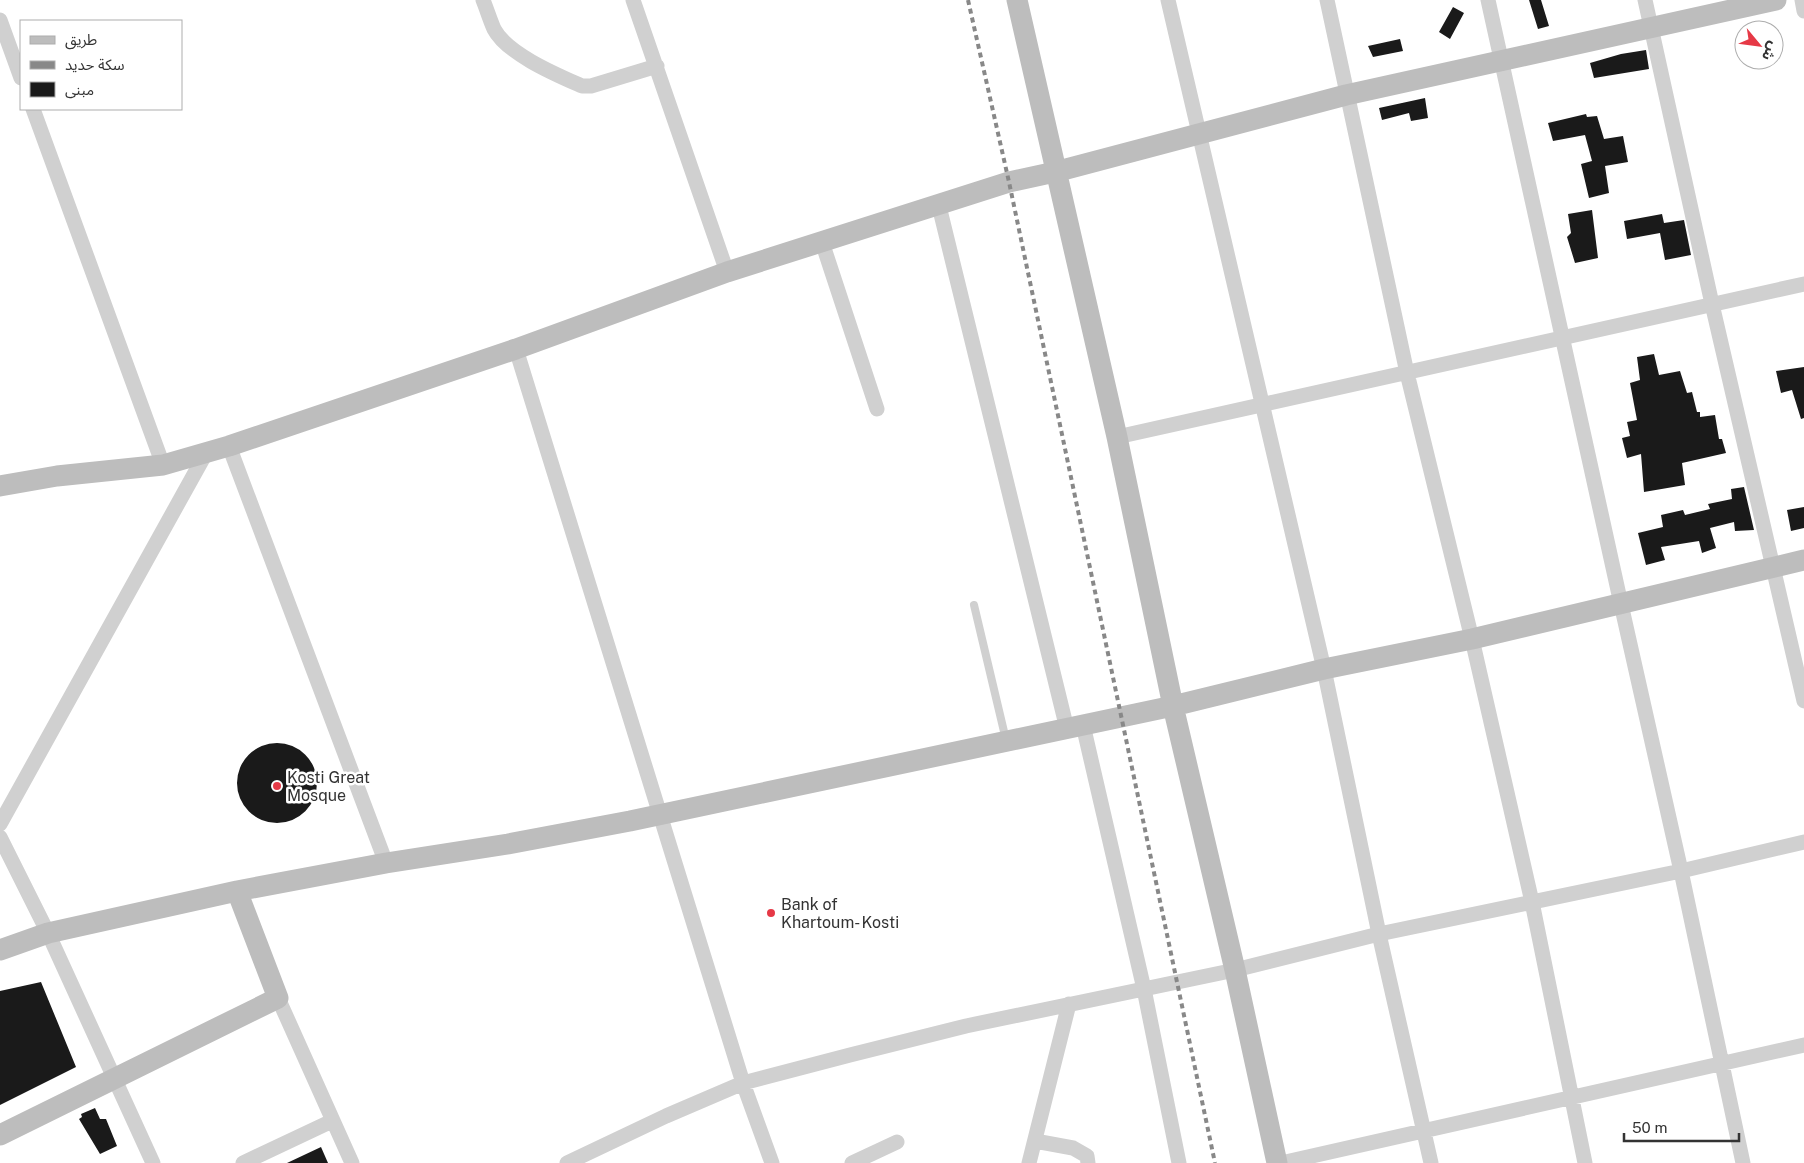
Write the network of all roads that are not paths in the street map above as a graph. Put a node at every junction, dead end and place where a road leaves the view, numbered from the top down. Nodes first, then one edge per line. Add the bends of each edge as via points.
1 (483, 0) edge
2 (633, 0) edge
3 (1017, 0) edge
4 (1168, 0) edge
5 (1326, 0) edge
6 (1488, 0) edge
7 (1645, 0) edge
8 (1776, 0) edge
9 (1802, 0) edge
10 (1804, 11) edge
11 (0, 20) edge
12 (1651, 28) junction
13 (1502, 62) junction
14 (657, 66) junction
15 (20, 75) edge
16 (1346, 95) junction
17 (32, 110) edge
18 (1198, 134) junction
19 (1055, 172) junction
20 (938, 206) junction
21 (822, 242) junction
22 (727, 272) junction
23 (1804, 284) edge
24 (1712, 304) junction
25 (1564, 338) junction
26 (516, 349) junction
27 (1406, 374) junction
28 (1263, 405) junction
29 (877, 409) dead end
30 (1117, 437) junction
31 (228, 446) junction
32 (206, 453) junction
33 (163, 464) junction
34 (0, 486) edge
35 (1804, 560) edge
36 (1773, 568) junction
37 (1621, 604) junction
38 (974, 605) dead end
39 (1472, 639) junction
40 (1324, 670) junction
41 (1804, 701) edge
42 (1173, 706) junction
43 (1075, 727) junction
44 (1006, 741) junction
45 (661, 815) junction
46 (0, 824) edge
47 (0, 837) edge
48 (1804, 842) edge
49 (386, 863) junction
50 (1681, 871) junction
51 (237, 891) junction
52 (1532, 902) junction
53 (48, 933) junction
54 (1379, 934) junction
55 (0, 950) edge
56 (1235, 970) junction
57 (1144, 989) junction
58 (278, 998) junction
59 (1069, 1004) junction
60 (1804, 1045) edge
61 (1722, 1065) junction
62 (113, 1079) junction
63 (743, 1083) junction
64 (1573, 1097) junction
65 (332, 1121) junction
66 (1424, 1131) junction
67 (0, 1135) edge
68 (1035, 1141) junction
69 (897, 1142) dead end
70 (153, 1163) edge
71 (243, 1163) edge
72 (352, 1163) edge
73 (567, 1163) edge
74 (772, 1163) edge
75 (852, 1163) edge
76 (1029, 1163) edge
77 (1088, 1163) edge
78 (1179, 1163) edge
79 (1277, 1163) edge
80 (1281, 1163) edge
81 (1431, 1163) edge
82 (1585, 1163) edge
83 (1743, 1163) edge

1 - 14 street via 494,30 508,46 582,86 592,86
2 - 14 street
3 - 19 main road
4 - 18 street
5 - 16 street
6 - 13 street
7 - 12 street
8 - 12 main road
9 - 10 street
11 - 15 street
12 - 13 main road
12 - 24 street
13 - 16 main road
13 - 25 street
14 - 22 street
16 - 18 main road
16 - 27 street
17 - 33 street
18 - 19 main road
18 - 28 street
19 - 20 main road via 1008,182
19 - 30 main road
20 - 21 main road
20 - 43 street
21 - 22 main road
21 - 29 street
22 - 26 main road
23 - 24 street
24 - 25 street
24 - 36 street
25 - 27 street
25 - 37 street
26 - 31 main road
26 - 45 street
27 - 28 street
27 - 39 street
28 - 30 street
28 - 40 street
30 - 42 main road
31 - 32 main road
31 - 49 street
32 - 33 main road
32 - 46 street
33 - 34 main road
35 - 36 main road
36 - 37 main road
36 - 41 street
37 - 39 main road
37 - 50 street
38 - 44 lane
39 - 40 main road
39 - 52 street
40 - 42 main road
40 - 54 street
42 - 43 main road
42 - 56 main road
43 - 44 main road
43 - 57 street
44 - 45 main road
45 - 49 main road
45 - 63 street
47 - 53 street
48 - 50 street
49 - 51 main road
50 - 52 street
50 - 61 street
51 - 53 main road
51 - 58 main road
52 - 54 street
52 - 64 street
53 - 55 main road
53 - 62 street
54 - 56 street
54 - 66 street
56 - 57 street
56 - 79 main road
57 - 59 street
57 - 78 street
58 - 62 main road
58 - 65 street
59 - 63 street via 966,1026
59 - 68 street
60 - 61 street
61 - 64 street
61 - 83 street
62 - 67 main road
62 - 70 street
63 - 73 street
63 - 74 street
64 - 66 street
64 - 82 street
65 - 71 street
65 - 72 street
66 - 80 street
66 - 81 street
68 - 76 street
68 - 77 street via 1073,1148 1087,1156
69 - 75 street

